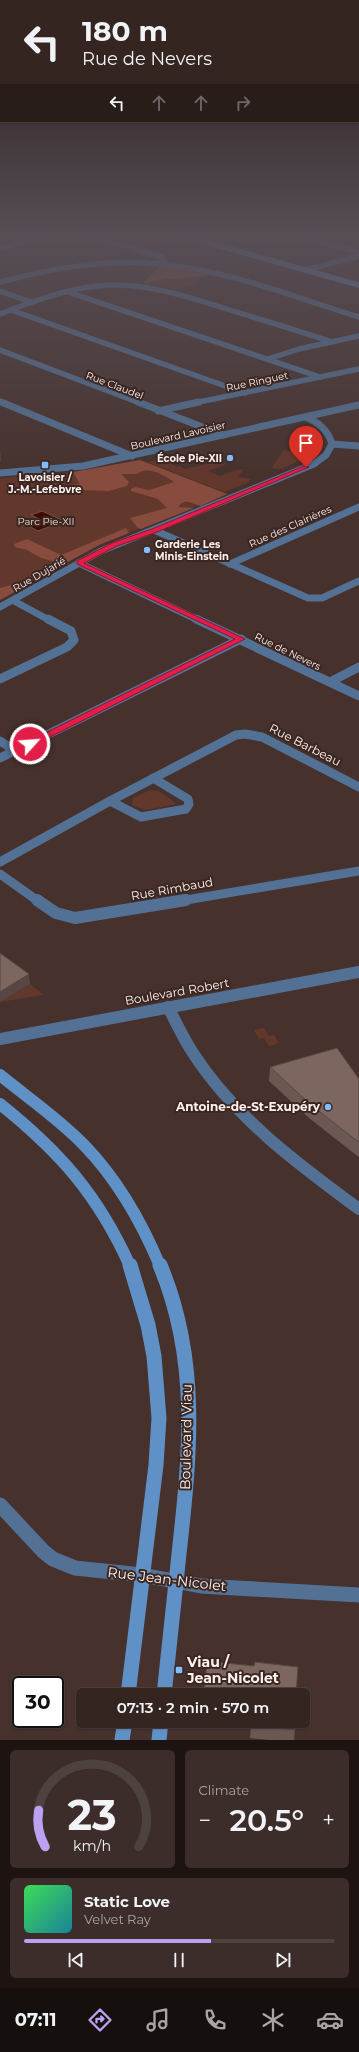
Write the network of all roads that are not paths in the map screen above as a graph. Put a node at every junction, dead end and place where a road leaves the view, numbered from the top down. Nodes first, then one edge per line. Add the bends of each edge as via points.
1 (34, 318) edge
2 (146, 318) edge
3 (257, 318) edge
4 (359, 336) edge
5 (332, 342) junction
6 (0, 350) edge
7 (268, 359) junction
8 (359, 369) edge
9 (320, 377) junction
10 (245, 393) junction
11 (0, 402) edge
12 (359, 405) edge
13 (158, 411) junction
14 (306, 417) junction
15 (223, 436) junction
16 (332, 444) junction
17 (359, 446) edge
18 (132, 456) junction
19 (0, 473) edge
20 (359, 507) edge
21 (154, 530) junction
22 (79, 563) junction
23 (230, 564) junction
24 (359, 581) edge
25 (14, 601) junction
26 (0, 607) edge
27 (241, 639) junction
28 (359, 667) edge
29 (0, 678) edge
30 (330, 682) junction
31 (359, 696) edge
32 (0, 741) edge
33 (16, 751) junction
34 (0, 758) edge
35 (153, 778) junction
36 (359, 787) edge
37 (110, 801) junction
38 (0, 862) edge
39 (359, 871) edge
40 (0, 874) edge
41 (359, 972) edge
42 (168, 1007) junction
43 (0, 1039) edge
44 (0, 1075) edge
45 (0, 1104) edge
46 (359, 1210) edge
47 (0, 1505) edge
48 (142, 1575) junction
49 (176, 1582) junction
50 (359, 1595) edge
51 (129, 1688) edge
52 (165, 1688) edge
53 (124, 1728) edge
54 (160, 1728) edge
55 (122, 1740) edge
56 (159, 1740) edge

1 - 10 street
2 - 7 street
3 - 5 street
4 - 5 street
5 - 7 street
6 - 13 street, Rue Claudel
7 - 9 street
8 - 9 street, Rue Ringuet
9 - 10 street, Rue Ringuet
10 - 13 street, Rue Ringuet
11 - 18 street
12 - 14 street, Boulevard Lavoisier
13 - 15 street, Rue Claudel
14 - 15 street, Boulevard Lavoisier
14 - 16 street via 323,427
15 - 18 street, Boulevard Lavoisier
16 - 17 street
16 - 21 street, Rue Dujarié via 326,455 314,464
18 - 19 street, Boulevard Lavoisier via 70,467
20 - 23 street, Rue des Clairières
21 - 22 street, Rue Dujarié via 114,545
21 - 23 street
22 - 25 street, Rue Dujarié
22 - 27 street, Rue de Nevers
23 - 24 street via 308,598 322,598
25 - 26 street, Rue Dujarié
25 - 29 street via 71,631 74,640 67,647
27 - 30 street, Rue de Nevers
27 - 33 street
28 - 30 street
30 - 31 street, Rue de Nevers
32 - 33 street
33 - 34 street
35 - 36 street, Rue Barbeau via 229,737 245,734 262,737
35 - 37 street, Rue Barbeau
35 - 37 street via 188,799 186,809 141,817
37 - 38 street, Rue Barbeau
39 - 40 street, Rue Rimbaud via 75,918 56,913
41 - 42 street, Boulevard Robert
42 - 43 street, Boulevard Robert
42 - 46 street via 194,1053 221,1089 250,1121 304,1169
44 - 49 main road, Boulevard Viau via 60,1123 93,1155 140,1222 163,1272 176,1312 189,1389 186,1484
45 - 48 main road via 26,1124 59,1156 96,1202 119,1241 143,1304 157,1375 159,1419 154,1484
47 - 48 street, Rue Jean-Nicolet via 44,1552 63,1564 75,1568
48 - 49 street, Rue Jean-Nicolet
48 - 51 main road
49 - 50 street, Rue Jean-Nicolet via 201,1586
49 - 52 main road, Boulevard Viau
53 - 55 main road
54 - 56 main road

